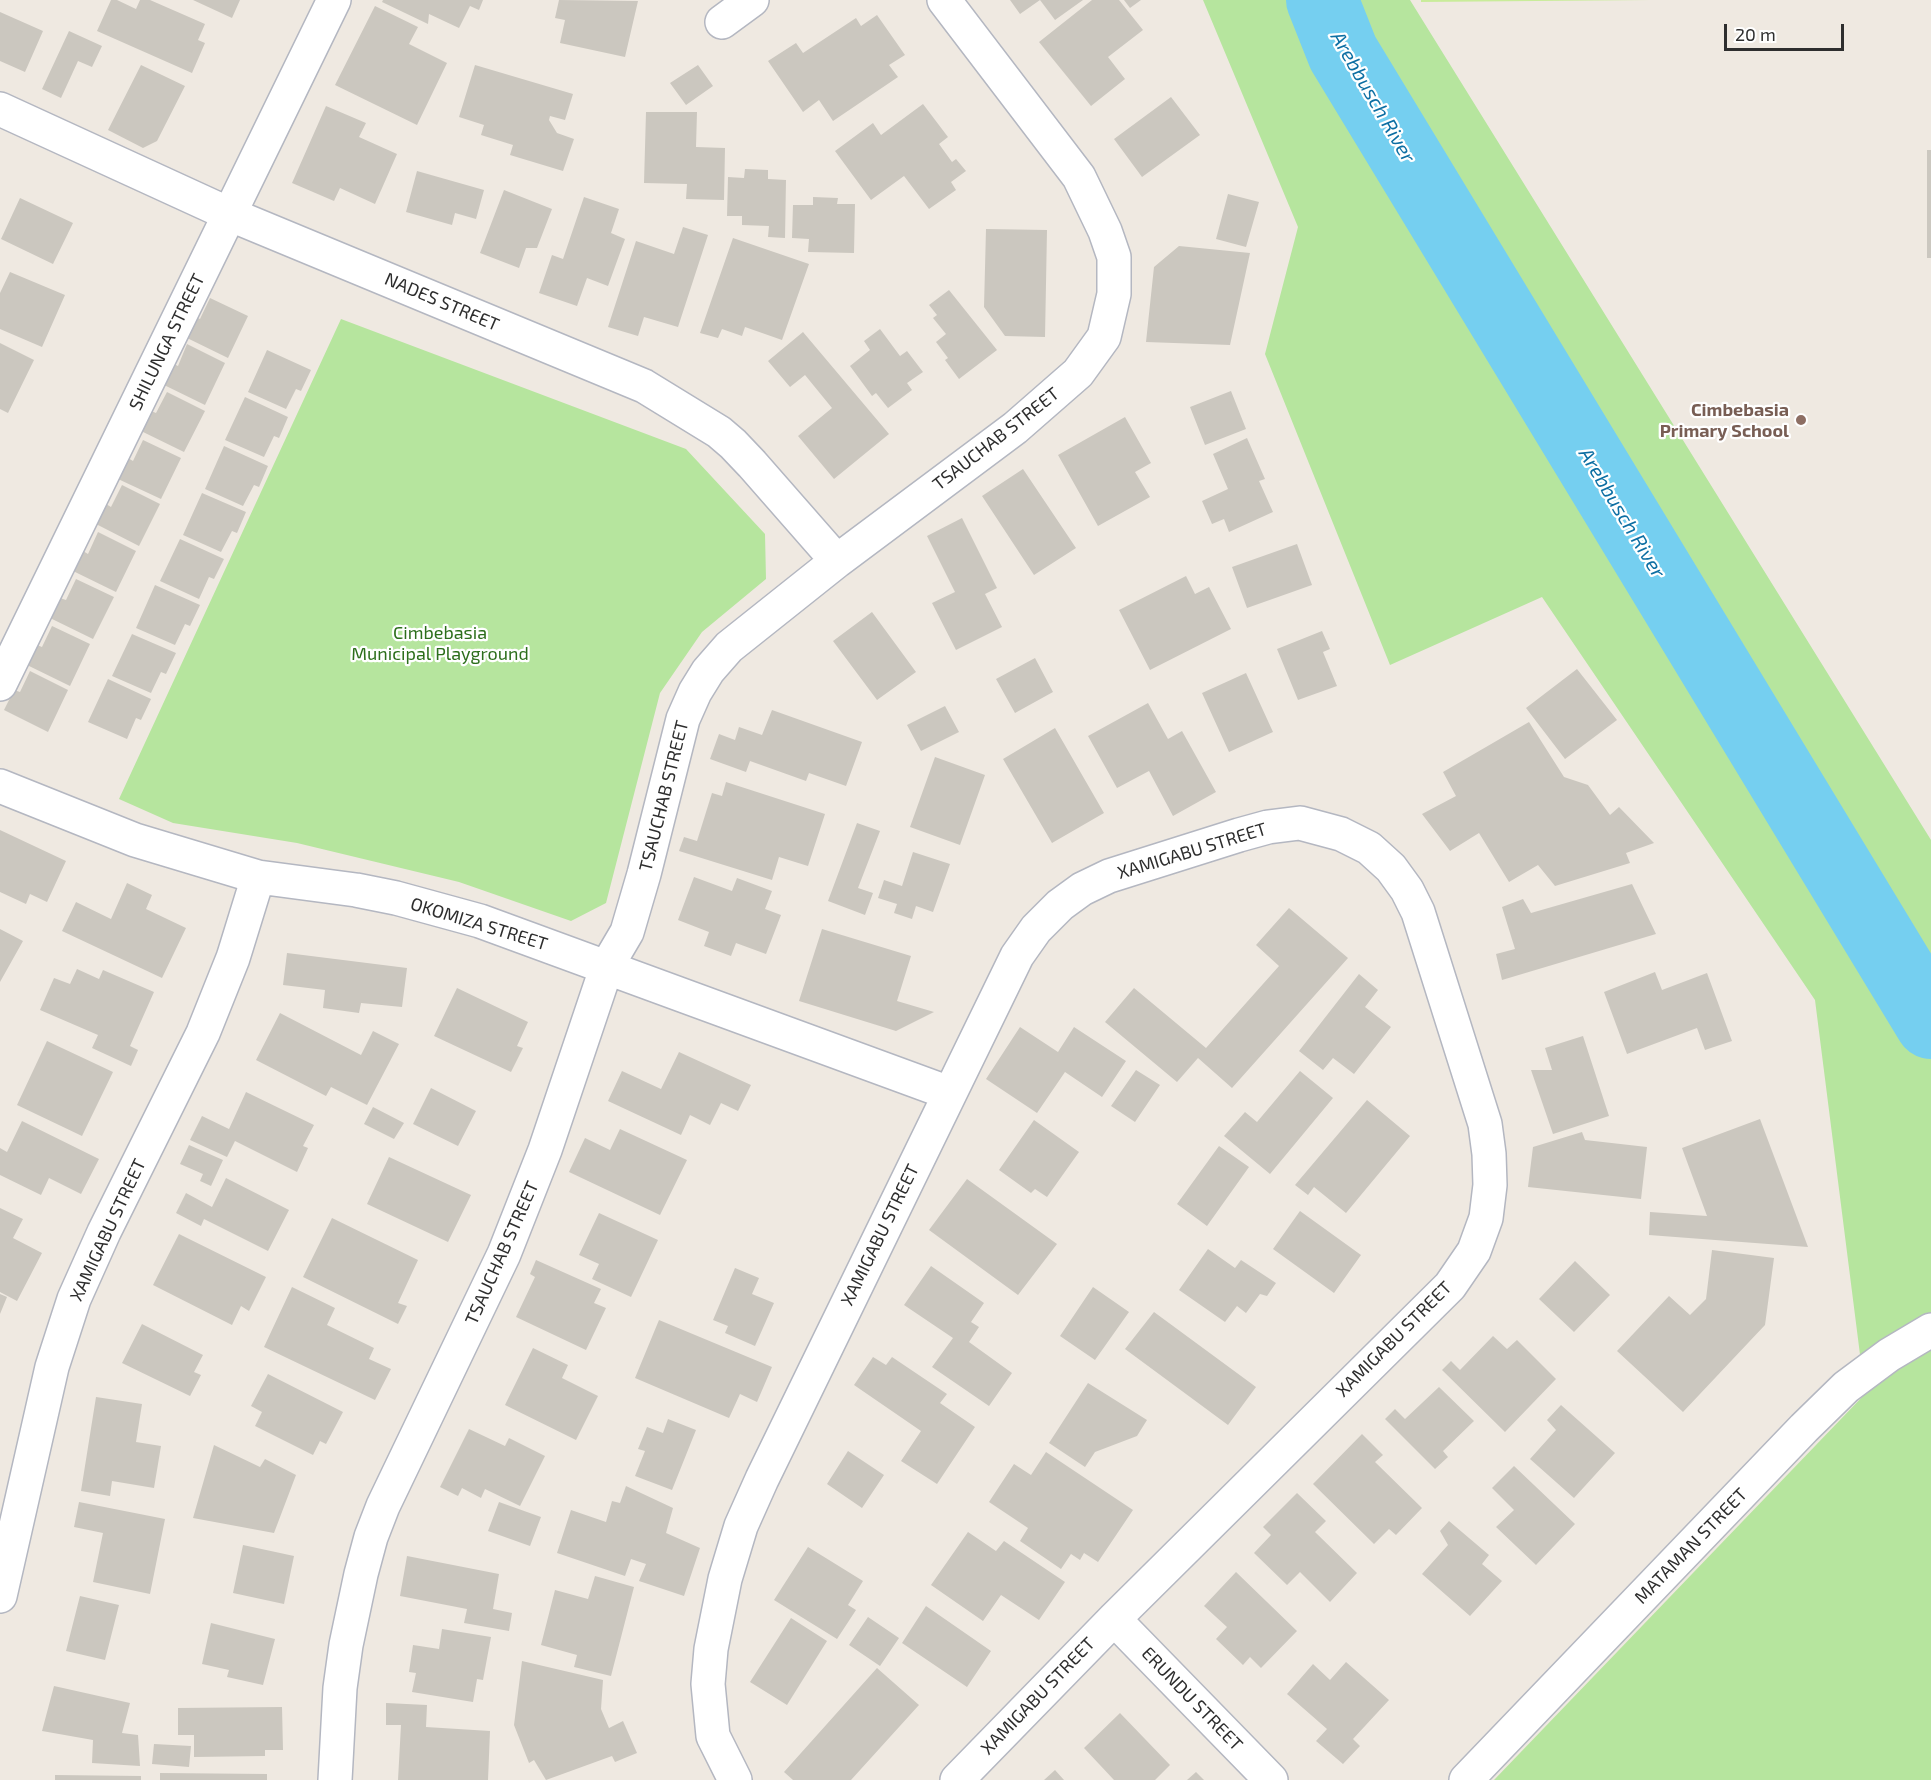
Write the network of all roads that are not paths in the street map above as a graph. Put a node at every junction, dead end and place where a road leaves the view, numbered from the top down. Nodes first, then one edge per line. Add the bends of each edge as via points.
1 (334, 0) edge
2 (752, 0) edge
3 (944, 0) edge
4 (722, 22) dead end
5 (0, 109) edge
6 (229, 214) junction
7 (837, 561) junction
8 (0, 684) edge
9 (0, 786) edge
10 (258, 877) junction
11 (607, 966) junction
12 (949, 1094) junction
13 (1931, 1330) edge
14 (0, 1596) edge
15 (1114, 1619) junction
16 (335, 1780) edge
17 (735, 1780) edge
18 (957, 1780) edge
19 (1271, 1780) edge
20 (1466, 1780) edge

1 - 6 street, SHILUNGA STREET
2 - 4 street
3 - 7 street, TSAUCHAB STREET via 1079,177 1114,257 1114,294 1104,337 1078,373 1015,428
5 - 6 street, NADES STREET
6 - 7 street, NADES STREET via 644,386 669,400 734,444
6 - 8 street, SHILUNGA STREET
7 - 11 street, TSAUCHAB STREET via 729,647 695,692 683,719 636,906 627,932
9 - 10 street, OKOMIZA STREET via 135,840
10 - 11 street, OKOMIZA STREET via 356,890 437,908
10 - 14 street, XAMIGABU STREET via 233,958 203,1033 74,1299 52,1367
11 - 12 street, OKOMIZA STREET
11 - 16 street, TSAUCHAB STREET via 546,1150 504,1254 371,1537 344,1656
12 - 15 street, XAMIGABU STREET via 1017,956 1036,929 1082,889 1109,876 1268,827 1300,824 1341,834 1369,848 1391,868 1418,912 1485,1124 1490,1185 1486,1218 1474,1251 1450,1286
12 - 17 street, XAMIGABU STREET via 741,1526 725,1579 708,1684 713,1736
13 - 20 street, MATAMAN STREET via 1846,1387
15 - 18 street, XAMIGABU STREET
15 - 19 street, ERUNDU STREET

